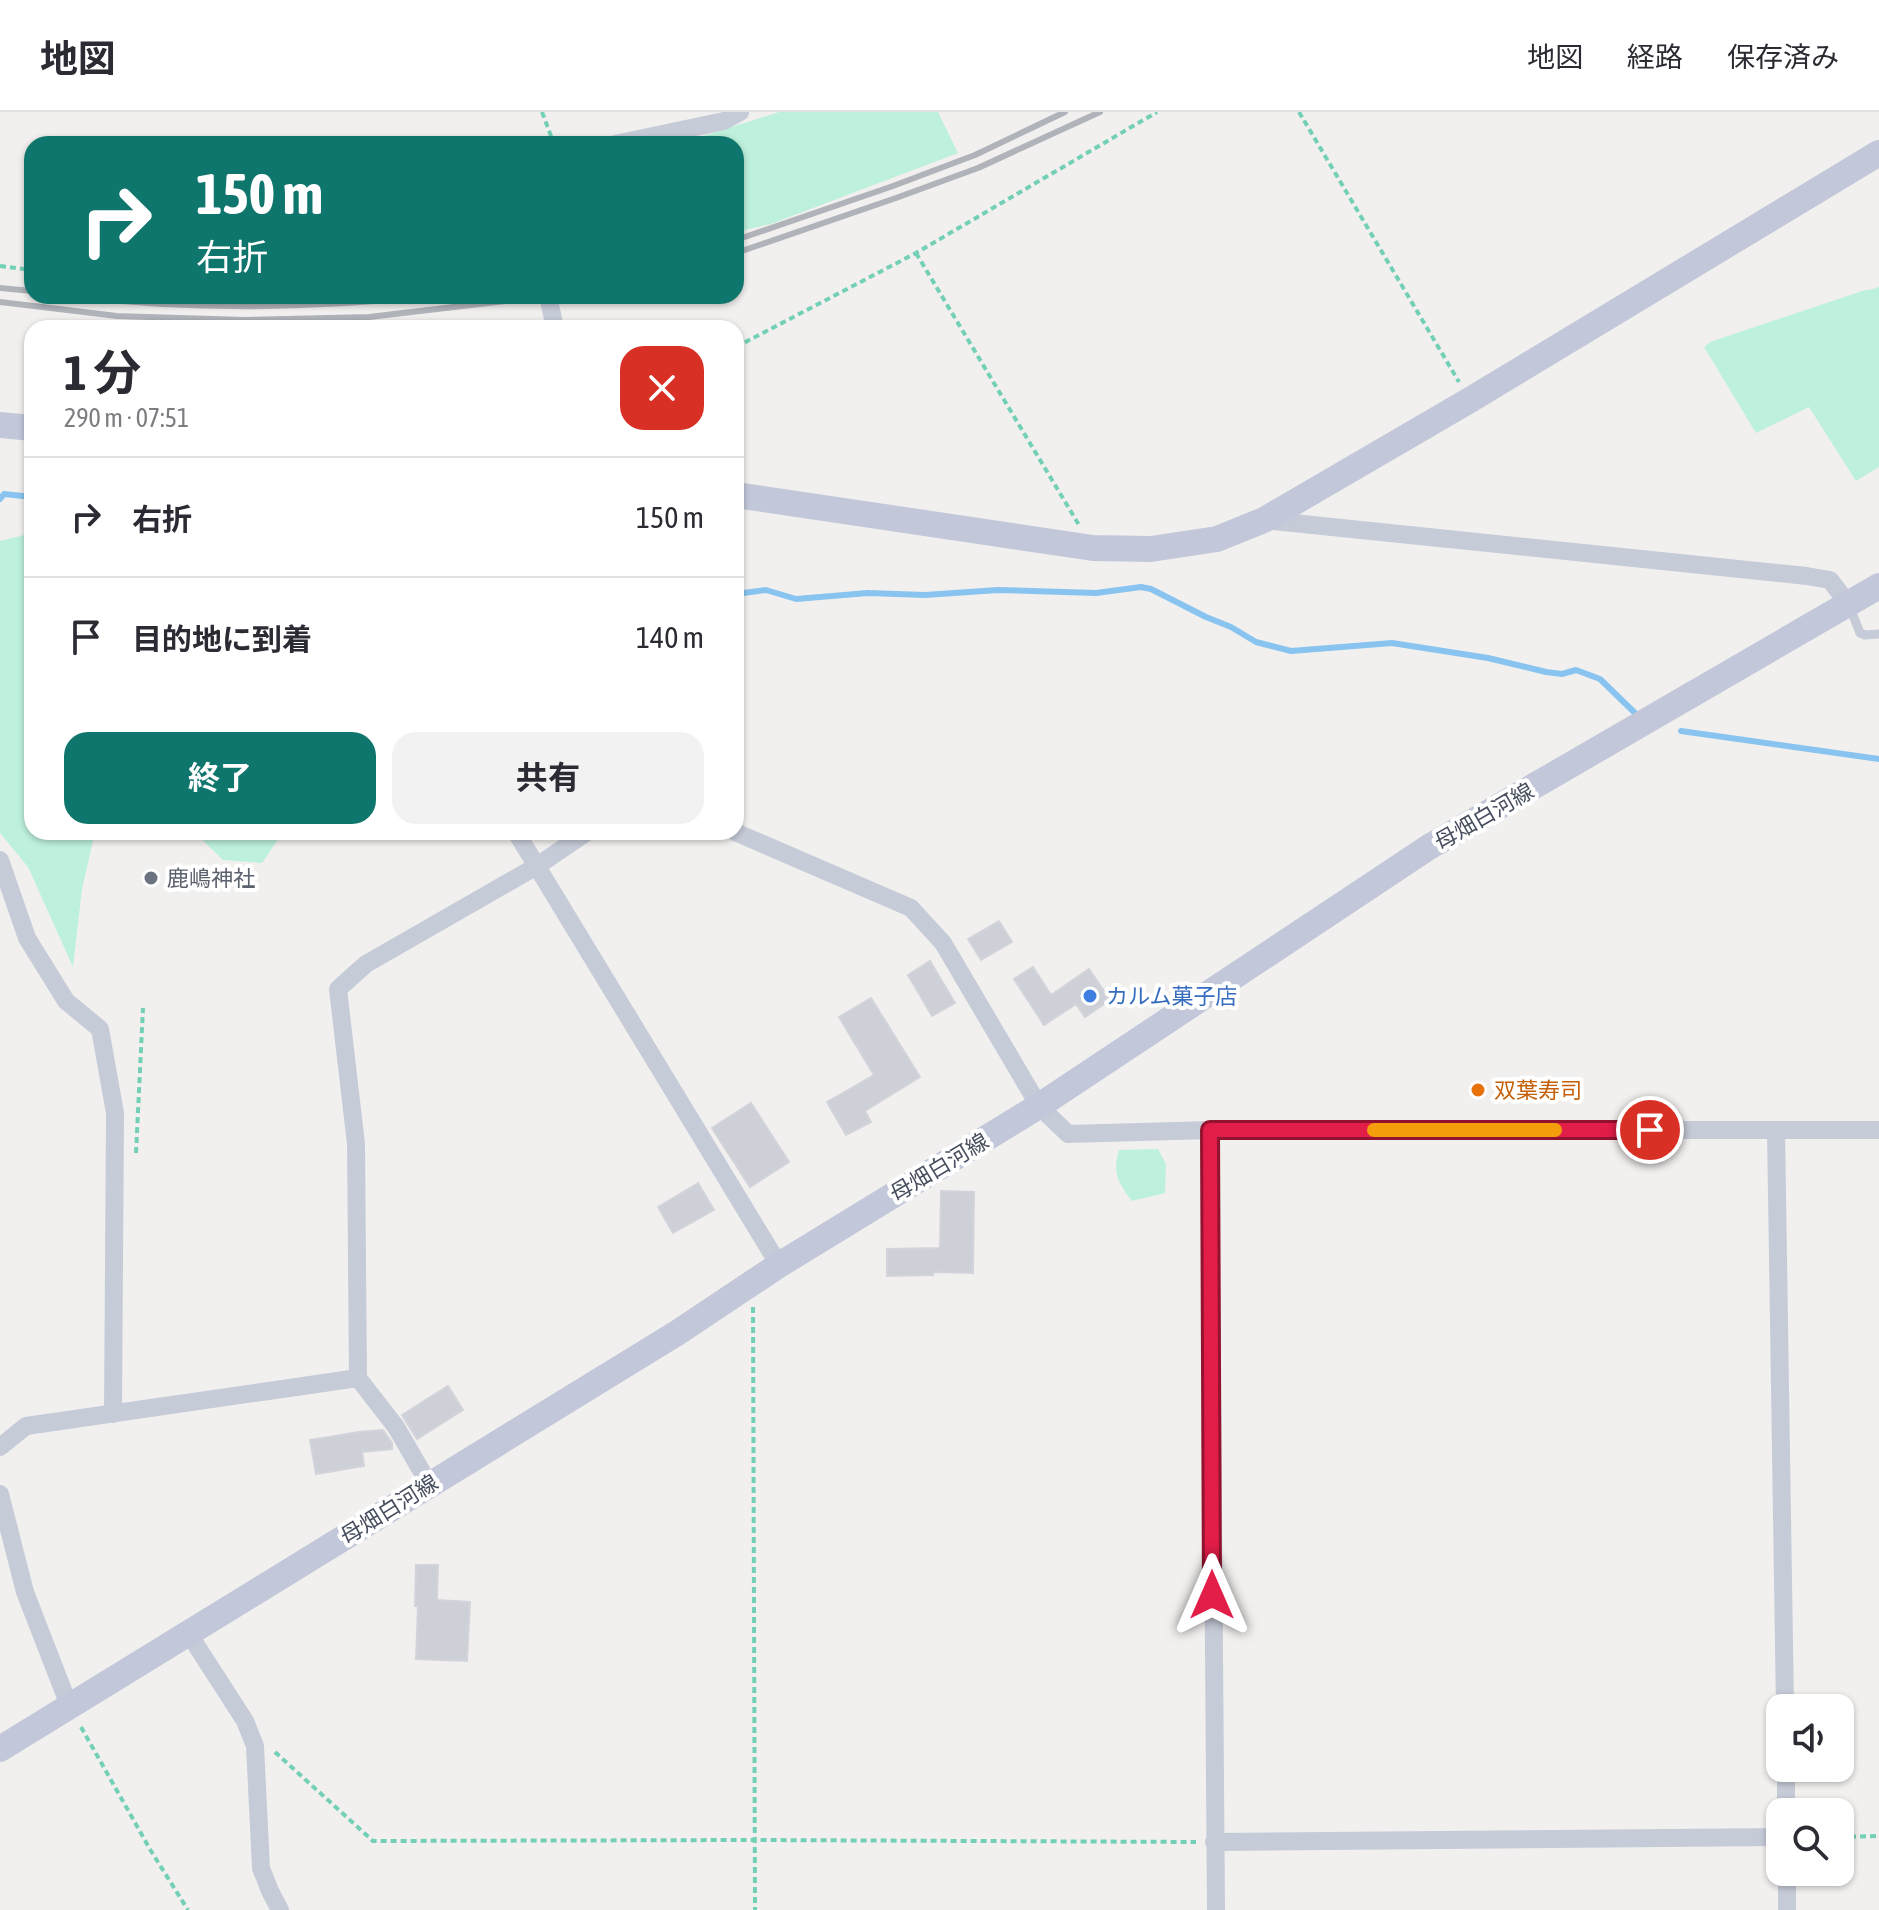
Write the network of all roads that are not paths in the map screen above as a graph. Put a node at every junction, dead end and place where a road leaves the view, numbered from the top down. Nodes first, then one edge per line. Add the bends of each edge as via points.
1 (740, 112) edge
2 (653, 136) edge
3 (1879, 153) edge
4 (0, 425) edge
5 (24, 427) edge
6 (744, 496) edge
7 (1264, 520) junction
8 (1879, 586) edge
9 (1849, 605) junction
10 (1879, 634) edge
11 (744, 836) edge
12 (521, 840) edge
13 (575, 840) edge
14 (0, 860) edge
15 (537, 866) junction
16 (1039, 1106) junction
17 (1210, 1130) junction
18 (1776, 1130) junction
19 (1879, 1130) edge
20 (779, 1265) junction
21 (358, 1378) junction
22 (113, 1414) junction
23 (0, 1447) edge
24 (429, 1484) junction
25 (0, 1494) edge
26 (189, 1634) junction
27 (1785, 1694) edge
28 (65, 1710) junction
29 (0, 1749) edge
30 (1766, 1837) edge
31 (1214, 1842) junction
32 (1787, 1886) edge
33 (280, 1910) edge
34 (1216, 1910) edge
35 (1787, 1910) edge

1 - 2 street via 724,121
3 - 7 main road
4 - 5 main road
6 - 7 main road via 1093,548 1151,549 1217,539
7 - 9 street via 1807,576 1830,580
8 - 9 main road, 母畑白河線
9 - 10 lane via 1860,633
9 - 16 main road, 母畑白河線 via 1429,847
11 - 16 street via 911,908 943,943
12 - 15 street
13 - 15 street
14 - 22 street via 27,938 66,1001 100,1029 115,1113
15 - 20 street
15 - 21 street via 366,964 338,989 356,1144
16 - 17 street via 1068,1134
16 - 20 main road, 母畑白河線
17 - 18 street
17 - 31 street
18 - 19 street
18 - 27 street
20 - 24 main road, 母畑白河線
21 - 22 street
21 - 24 street via 396,1427
22 - 23 street via 26,1426
24 - 26 main road, 母畑白河線
25 - 28 street via 25,1592
26 - 28 main road, 母畑白河線
26 - 33 street via 245,1721 255,1746 261,1868
28 - 29 main road, 母畑白河線
30 - 31 street
31 - 34 street
32 - 35 street

